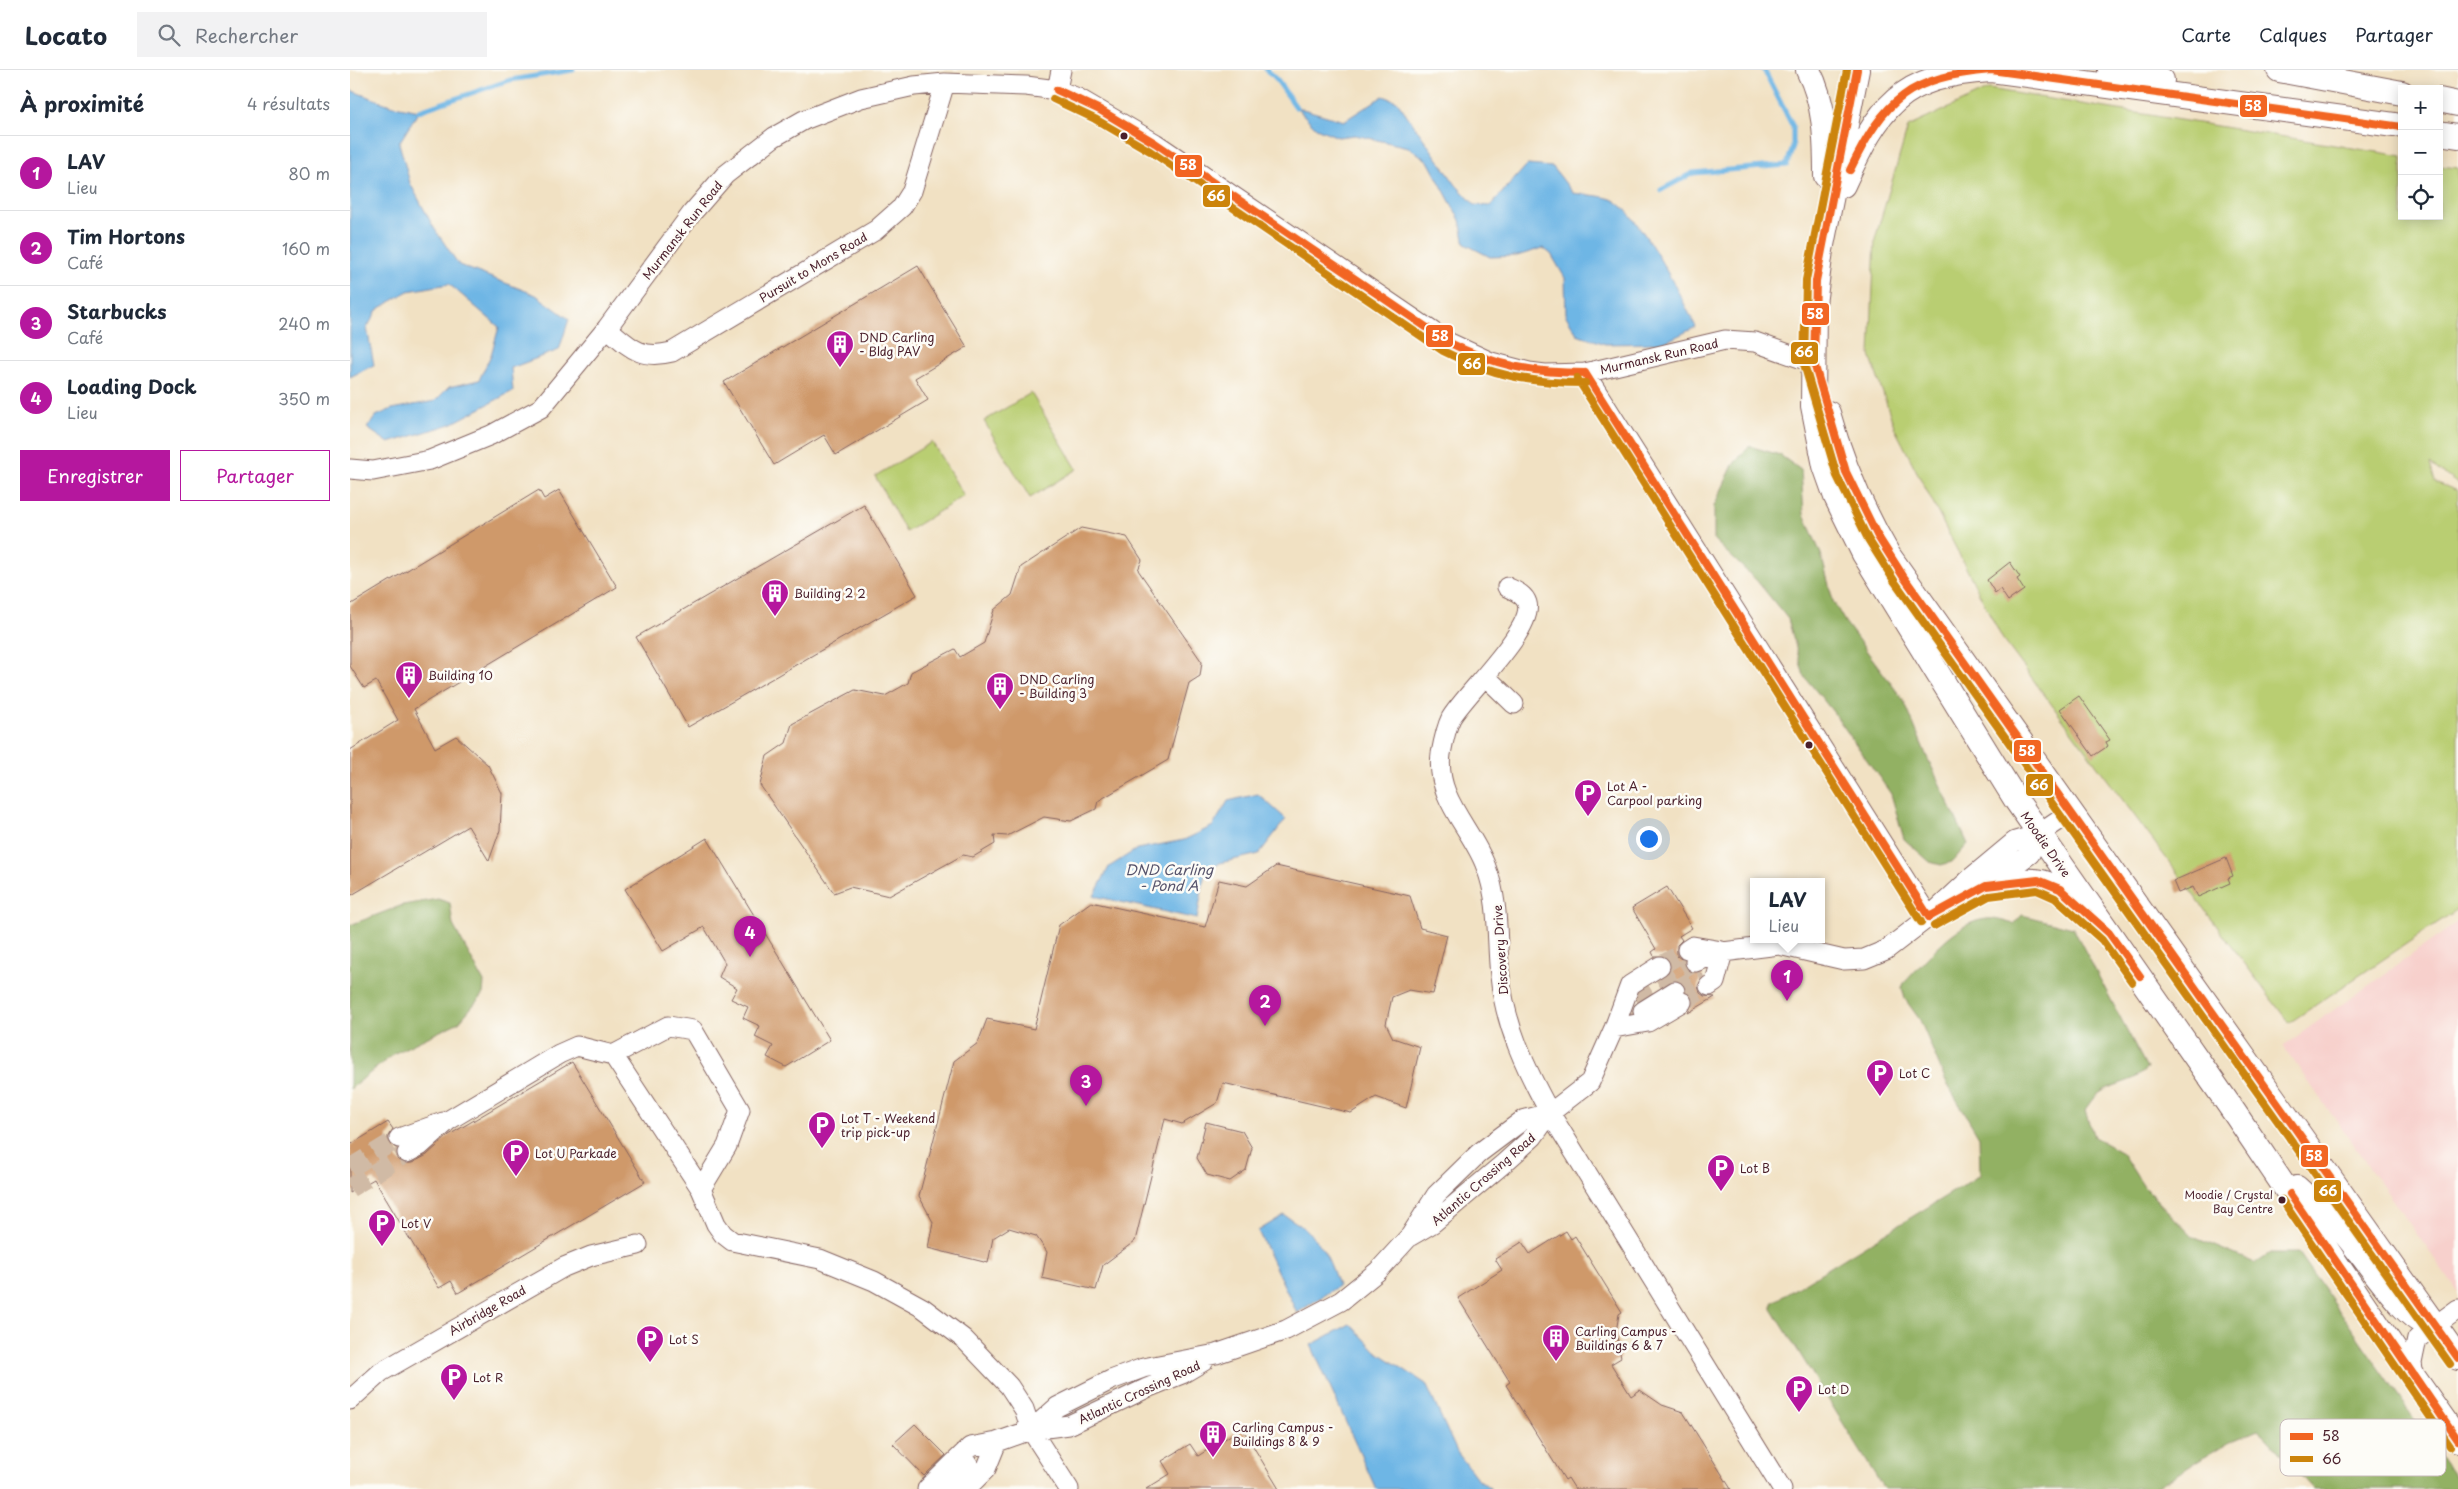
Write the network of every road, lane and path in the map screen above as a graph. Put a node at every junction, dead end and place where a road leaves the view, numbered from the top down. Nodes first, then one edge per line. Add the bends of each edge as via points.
1 (1061, 70) edge
2 (1808, 70) edge
3 (1857, 70) edge
4 (2110, 70) edge
5 (2279, 70) edge
6 (945, 83) junction
7 (1057, 90) junction
8 (2398, 92) edge
9 (2443, 101) edge
10 (2458, 104) edge
11 (2398, 126) edge
12 (2443, 134) edge
13 (2458, 136) edge
14 (1827, 220) junction
15 (607, 328) junction
16 (1814, 363) junction
17 (1585, 373) junction
18 (350, 469) edge
19 (1507, 587) dead end
20 (1486, 677) junction
21 (1514, 704) dead end
22 (2070, 813) junction
23 (2039, 834) junction
24 (1986, 886) junction
25 (1929, 917) junction
26 (2109, 933) junction
27 (1723, 952) junction
28 (1660, 966) tunnel mouth
29 (1678, 997) tunnel mouth
30 (1614, 1028) junction
31 (613, 1055) junction
32 (1550, 1113) junction
33 (403, 1146) tunnel mouth
34 (2268, 1162) junction
35 (701, 1189) junction
36 (638, 1245) dead end
37 (2458, 1309) edge
38 (2435, 1325) junction
39 (2458, 1358) edge
40 (2414, 1378) junction
41 (350, 1400) edge
42 (2443, 1419) edge
43 (2446, 1423) edge
44 (1031, 1430) junction
45 (2458, 1440) edge
46 (997, 1442) junction
47 (927, 1489) edge
48 (946, 1489) edge
49 (966, 1489) edge
50 (1068, 1489) edge
51 (1782, 1489) edge

1 - 7 street
2 - 14 main road via 1822,110
3 - 14 main road, Moodie Drive
4 - 11 main road
5 - 8 main road
6 - 7 street, Murmansk Run Road
6 - 15 street, Murmansk Run Road via 887,91 835,106 804,120 755,151 710,191
6 - 15 street, Pursuit to Mons Road via 912,191 902,207 876,230 672,352 649,355 635,352
7 - 17 street, Murmansk Run Road via 1093,106 1155,143 1462,350 1529,372
9 - 10 main road
11 - 14 main road via 1991,70 1954,74 1915,87 1884,111 1863,142
12 - 13 main road
14 - 16 main road, Moodie Drive via 1816,281
15 - 18 street, Murmansk Run Road via 541,408 491,435 430,460 373,471
16 - 17 street, Murmansk Run Road via 1755,342 1725,340
16 - 22 main road, Moodie Drive via 1846,472 1877,535
16 - 23 main road, Moodie Drive via 1813,406 1822,457 1851,531 1908,628
17 - 25 street
19 - 20 street, Discovery Drive via 1522,595 1527,603 1527,612 1504,654
20 - 21 street
20 - 32 street, Discovery Drive via 1450,719 1442,754 1442,785 1478,849 1488,874 1496,902 1504,1007 1524,1065
22 - 23 street
22 - 38 main road, Moodie Drive
23 - 24 street via 2030,854
23 - 25 street via 2015,841
23 - 26 main road, Moodie Drive
24 - 25 street
24 - 26 main road via 2038,880 2050,884 2060,889
25 - 27 street via 1886,950 1864,959 1844,960 1779,945
26 - 34 main road, Moodie Drive
27 - 27 street via 1693,946 1698,968
28 - 30 street, Atlantic Crossing Road via 1630,985
29 - 30 street
30 - 32 street, Atlantic Crossing Road via 1590,1082
31 - 33 street via 577,1046 449,1120 408,1133
31 - 35 street
31 - 35 street via 668,1026 693,1030 740,1110 727,1146
32 - 44 street, Atlantic Crossing Road via 1533,1137 1433,1223 1409,1237 1378,1271 1341,1301 1286,1330 1216,1354 1144,1368 1111,1380 1057,1407
32 - 51 street, Discovery Drive
34 - 38 main road via 2340,1228 2398,1303 2424,1324
34 - 40 main road, Moodie Drive
35 - 44 street via 716,1224 732,1241 820,1259 874,1281 923,1308 964,1339 994,1370 1024,1409
36 - 41 street, Airbridge Road via 591,1256 564,1267 381,1372
37 - 38 street
38 - 39 main road, Moodie Drive
38 - 40 street via 2417,1339 2412,1363
40 - 42 main road, Moodie Drive
43 - 45 main road, Moodie Drive
44 - 46 street, Atlantic Crossing Road
44 - 50 street
46 - 47 street, Atlantic Crossing Road via 970,1447
46 - 48 street, Atlantic Crossing Road
46 - 49 street via 986,1469

